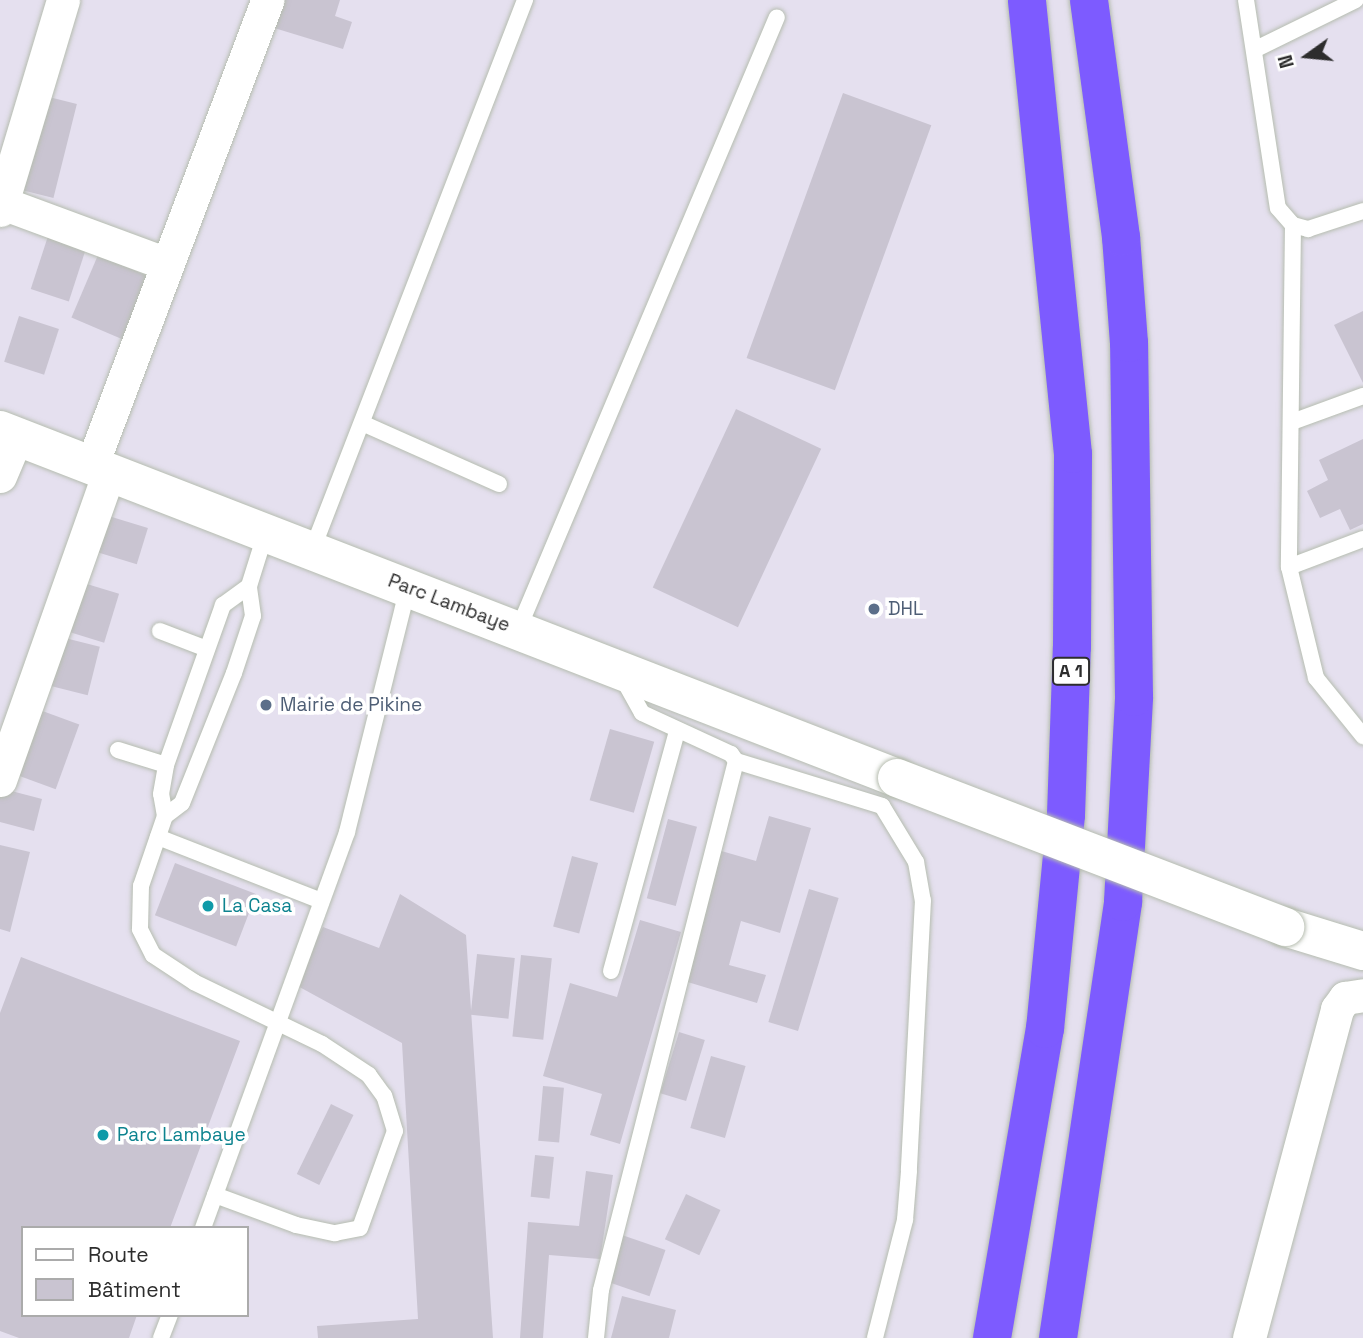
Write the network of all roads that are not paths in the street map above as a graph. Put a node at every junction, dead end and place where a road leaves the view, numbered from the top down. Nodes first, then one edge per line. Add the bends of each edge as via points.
1 (63, 0) edge
2 (267, 0) edge
3 (525, 0) edge
4 (1027, 0) edge
5 (1088, 0) edge
6 (1246, 0) edge
7 (1356, 0) edge
8 (777, 17) dead end
9 (1256, 49) junction
10 (1, 206) edge
11 (1363, 211) edge
12 (1293, 225) junction
13 (167, 264) junction
14 (1363, 396) edge
15 (1292, 422) junction
16 (362, 423) junction
17 (8, 433) edge
18 (100, 471) junction
19 (0, 476) edge
20 (499, 484) dead end
21 (265, 534) junction
22 (1363, 539) edge
23 (312, 553) junction
24 (1289, 567) junction
25 (249, 586) junction
26 (409, 587) junction
27 (518, 629) junction
28 (160, 631) dead end
29 (207, 649) junction
30 (618, 668) junction
31 (677, 731) junction
32 (1363, 736) edge
33 (118, 750) dead end
34 (736, 761) junction
35 (166, 765) junction
36 (0, 780) edge
37 (165, 816) junction
38 (158, 838) junction
39 (318, 900) junction
40 (1363, 951) edge
41 (611, 971) dead end
42 (1363, 995) edge
43 (275, 1022) junction
44 (215, 1195) junction
45 (204, 1226) edge
46 (169, 1317) edge
47 (161, 1338) edge
48 (596, 1338) edge
49 (875, 1338) edge
50 (992, 1338) edge
51 (1058, 1338) edge
52 (1249, 1338) edge

1 - 10 street
2 - 13 street
3 - 16 lane
4 - 50 highway, A 1 via 1073,454 1072,647 1066,815 1045,1029
5 - 51 highway via 1121,237 1129,343 1135,469 1134,697 1123,902
6 - 9 lane
7 - 9 lane
8 - 27 lane
9 - 12 lane via 1278,208
10 - 13 street
11 - 12 lane via 1308,229
12 - 15 lane
13 - 18 street
14 - 15 lane
15 - 24 lane
16 - 20 lane
16 - 23 lane
17 - 18 street, Parc Lambaye
17 - 19 street
18 - 21 street, Parc Lambaye
18 - 36 street
21 - 23 street, Parc Lambaye
21 - 25 lane
22 - 24 lane
23 - 26 street, Parc Lambaye
24 - 32 lane via 1316,678
25 - 29 lane via 223,605
25 - 37 lane via 253,616 234,673 182,803
26 - 27 street, Parc Lambaye
26 - 39 lane via 347,832
27 - 30 street, Parc Lambaye
28 - 29 lane
29 - 35 lane
30 - 31 lane via 642,713
30 - 40 street, Parc Lambaye, bridge via 1285,927
31 - 34 lane via 731,754
31 - 41 lane
33 - 35 lane
34 - 48 lane via 601,1290
34 - 49 lane via 882,806 915,862 923,900 905,1220
35 - 37 lane via 160,794
37 - 38 lane
38 - 39 lane
38 - 43 lane via 141,886 139,909 140,929 153,955
39 - 43 lane
42 - 52 street via 1345,998 1337,1009
43 - 44 lane
43 - 44 lane via 369,1075 384,1096 395,1131 375,1197 360,1228 335,1233 296,1226
44 - 45 lane
46 - 47 lane

